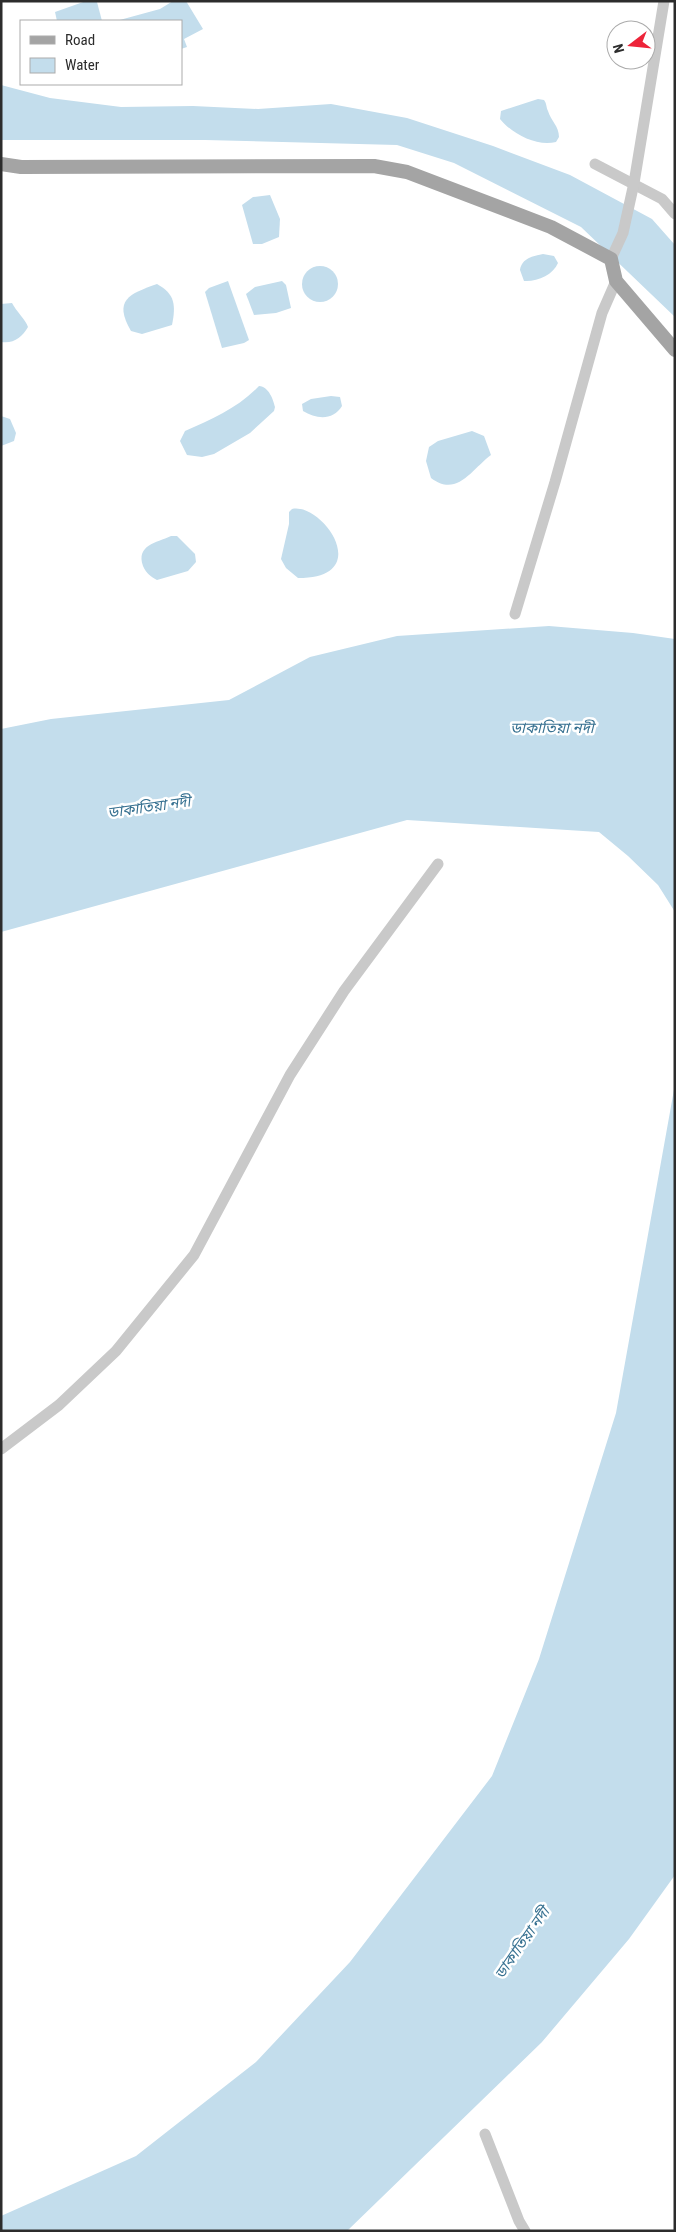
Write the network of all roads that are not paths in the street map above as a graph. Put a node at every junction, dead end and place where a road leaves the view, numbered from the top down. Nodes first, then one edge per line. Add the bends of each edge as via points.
1 (664, 1) edge
2 (1, 164) edge
3 (595, 164) dead end
4 (634, 183) junction
5 (675, 214) edge
6 (611, 259) junction
7 (616, 282) junction
8 (675, 350) edge
9 (515, 614) dead end
10 (438, 864) dead end
11 (1, 1449) edge
12 (485, 2134) dead end
13 (525, 2231) edge

1 - 4 street
2 - 6 main road via 21,167 374,166 407,172 551,227
3 - 4 street
4 - 5 street via 662,199
4 - 6 street via 623,233
6 - 7 main road
7 - 8 main road
7 - 9 street via 602,313
10 - 11 street via 344,990 290,1075 194,1255 116,1351 59,1405
12 - 13 street

